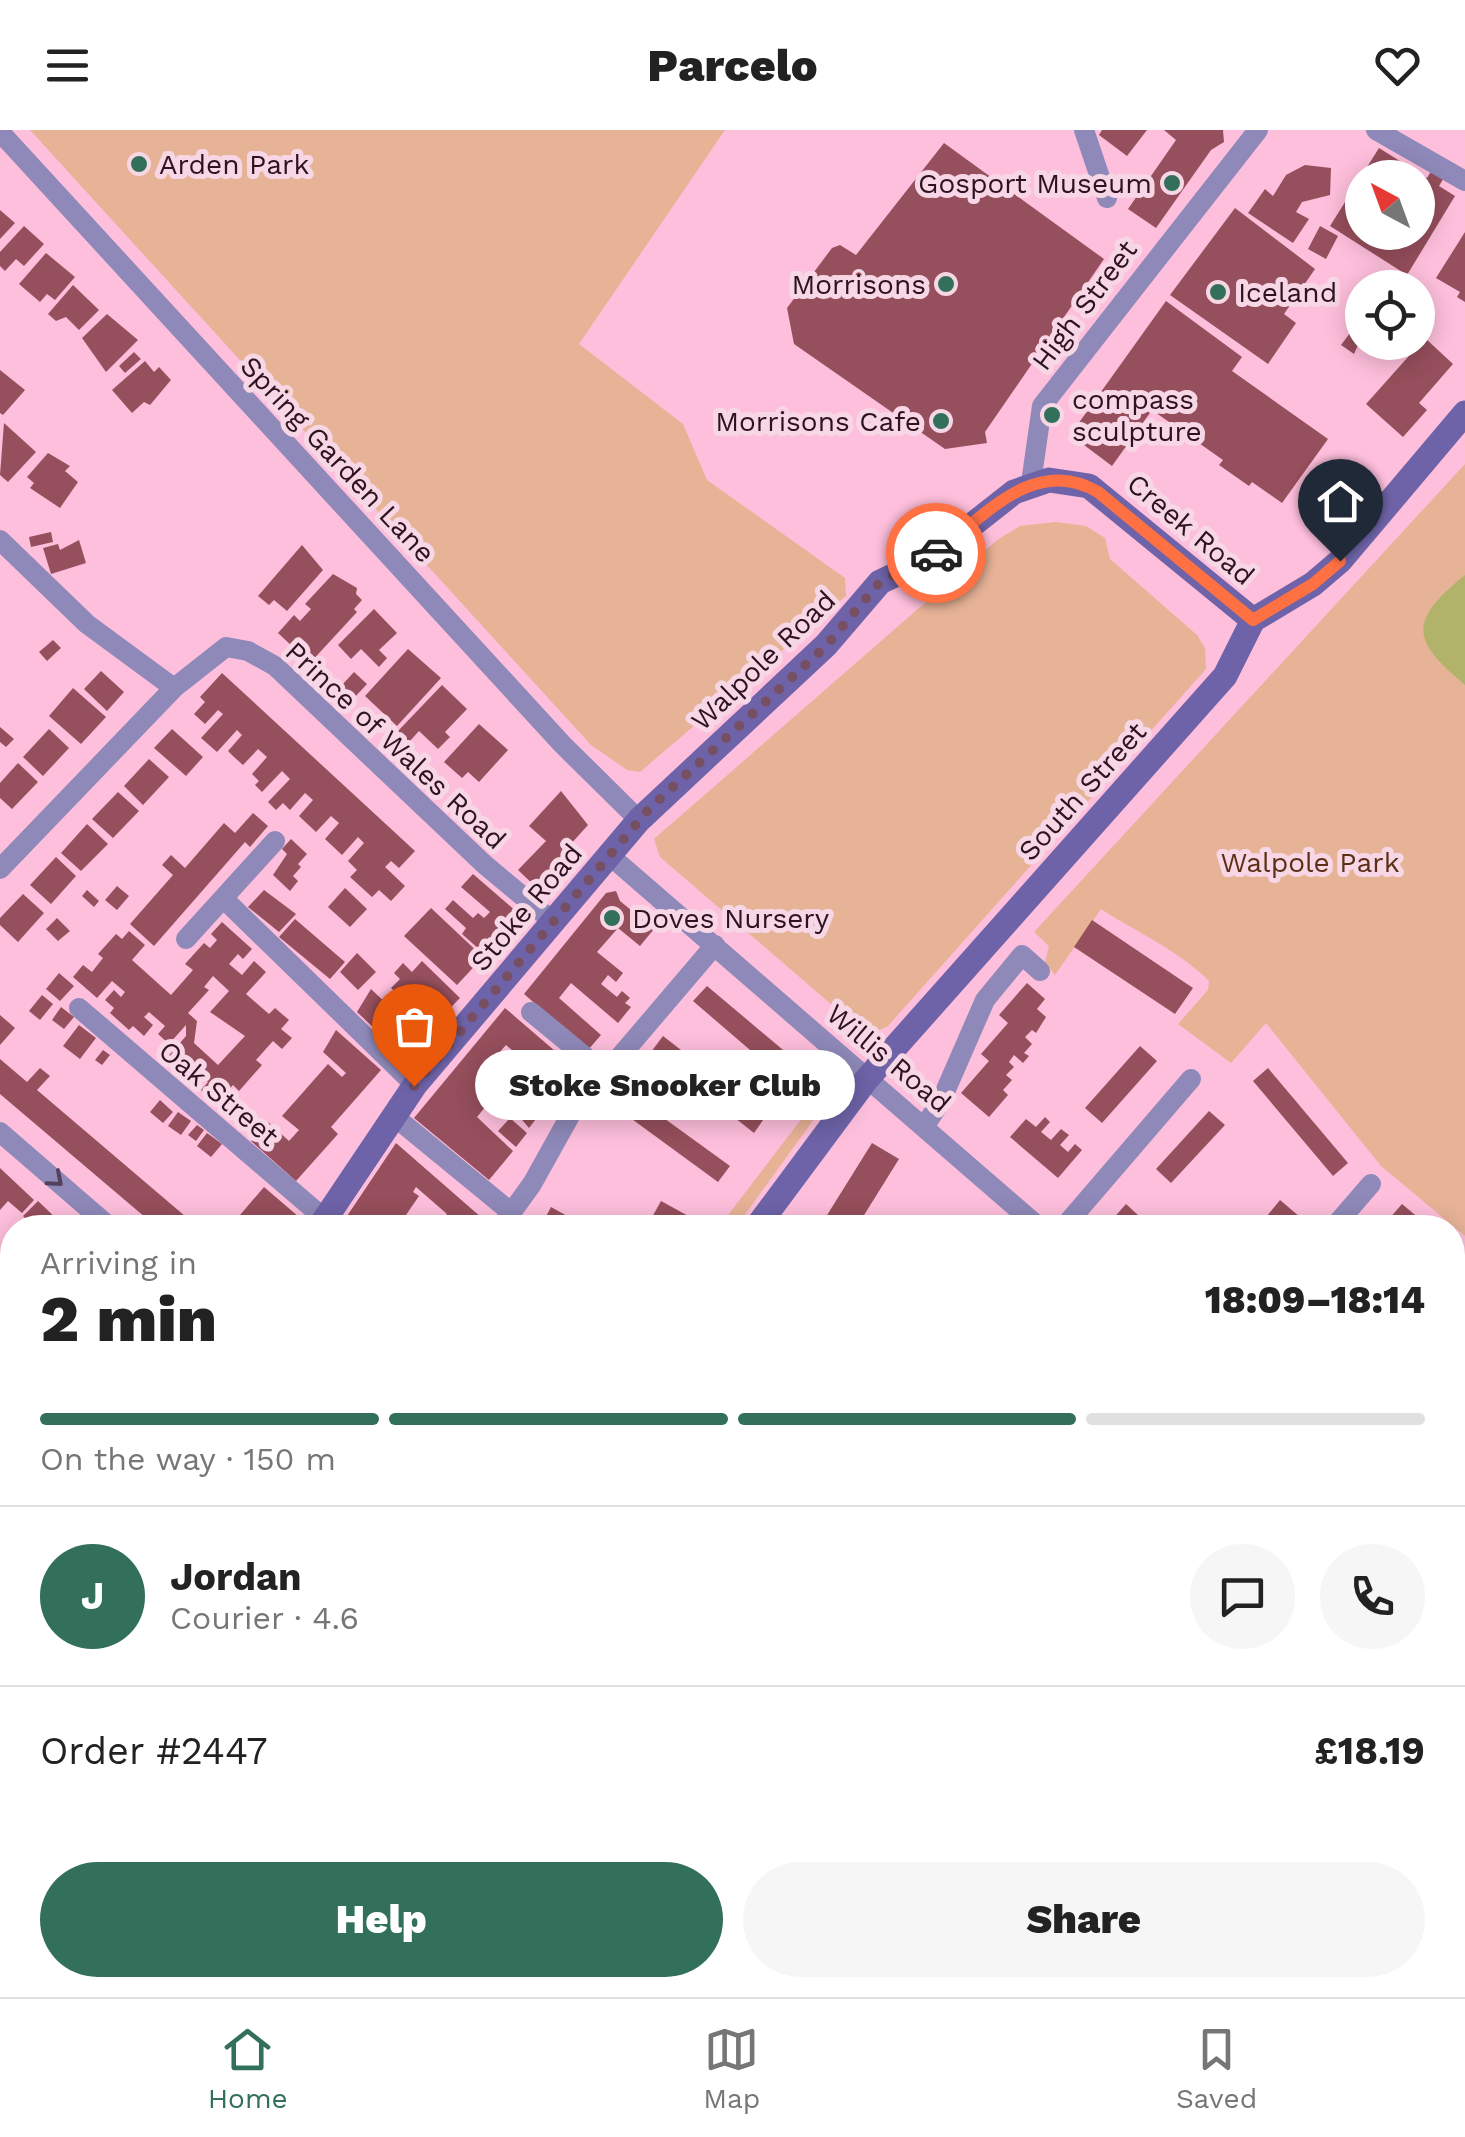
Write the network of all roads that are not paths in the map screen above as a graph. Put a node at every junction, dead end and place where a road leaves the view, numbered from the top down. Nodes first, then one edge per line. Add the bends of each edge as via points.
1 (1084, 130) edge
2 (1258, 130) edge
3 (1376, 130) edge
4 (0, 132) edge
5 (1465, 181) edge
6 (1096, 188) dead end
7 (1465, 413) edge
8 (1031, 483) junction
9 (0, 540) edge
10 (1253, 620) junction
11 (174, 688) junction
12 (639, 820) junction
13 (276, 841) dead end
14 (608, 854) junction
15 (0, 869) edge
16 (225, 900) junction
17 (551, 920) junction
18 (186, 939) dead end
19 (715, 945) junction
20 (1040, 971) dead end
21 (79, 1008) dead end
22 (531, 1012) dead end
23 (605, 1073) junction
24 (1191, 1078) dead end
25 (866, 1080) junction
26 (414, 1086) junction
27 (395, 1117) junction
28 (926, 1124) junction
29 (0, 1132) edge
30 (1371, 1184) dead end
31 (96, 1215) edge
32 (313, 1215) edge
33 (328, 1215) edge
34 (501, 1215) edge
35 (509, 1215) edge
36 (766, 1215) edge
37 (1026, 1215) edge
38 (1074, 1215) edge
39 (1339, 1215) edge

1 - 6 street
2 - 8 street, High Street via 1042,406
3 - 5 street
4 - 12 street, Spring Garden Lane via 563,746
7 - 10 street via 1340,561
8 - 10 street, Creek Road via 1074,480 1098,492
8 - 12 street, Walpole Road via 929,558 880,582 826,646
9 - 11 street via 87,624
10 - 25 street, South Street via 1226,676
11 - 15 street
11 - 17 street, Prince of Wales Road via 226,648 275,666
12 - 14 street, Stoke Road
13 - 16 street
14 - 17 street, Stoke Road
14 - 19 street, Willis Road
16 - 18 street
16 - 26 street
17 - 26 street, Stoke Road
19 - 23 street
19 - 25 street, Willis Road
20 - 28 street via 1028,948 984,1000
21 - 32 street, Oak Street
22 - 23 street
23 - 35 street via 562,1126
24 - 38 street
25 - 28 street, Willis Road
25 - 36 street, South Street
26 - 27 street, Stoke Road
27 - 33 street, Stoke Road
27 - 34 street
28 - 37 street, Willis Road
29 -> 31 street
30 - 39 street via 1347,1197

